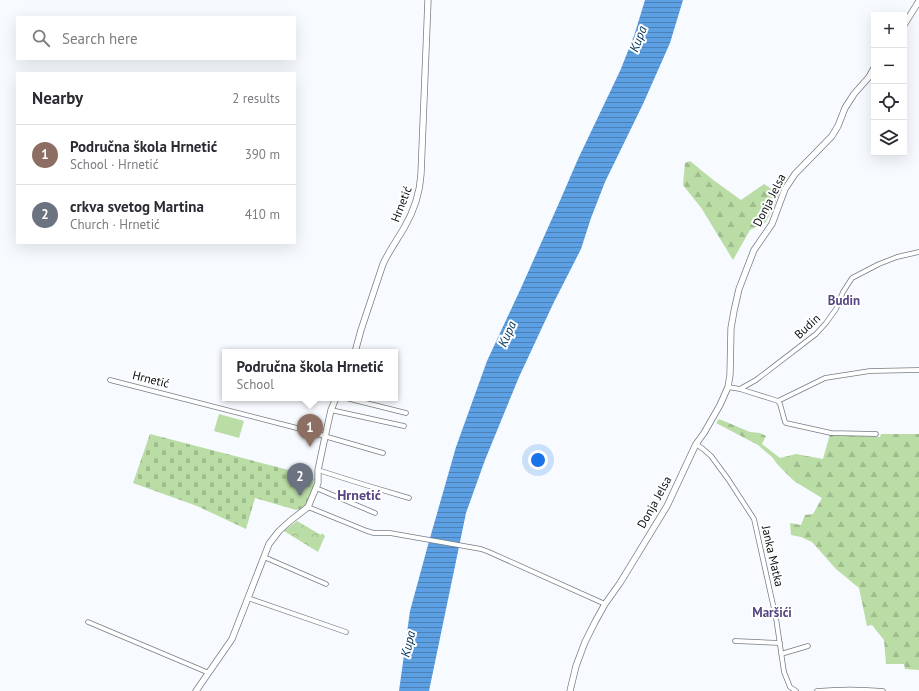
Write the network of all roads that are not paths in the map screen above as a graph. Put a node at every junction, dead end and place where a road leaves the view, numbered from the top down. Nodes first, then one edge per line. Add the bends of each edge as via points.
1 (428, 0) edge
2 (919, 1) edge
3 (907, 20) edge
4 (871, 73) edge
5 (919, 252) edge
6 (356, 349) edge
7 (919, 370) edge
8 (110, 380) dead end
9 (728, 387) junction
10 (740, 388) junction
11 (335, 401) edge
12 (358, 401) edge
13 (778, 401) junction
14 (331, 410) junction
15 (406, 413) dead end
16 (404, 426) dead end
17 (876, 434) dead end
18 (325, 437) junction
19 (696, 444) junction
20 (383, 454) dead end
21 (318, 470) junction
22 (316, 488) junction
23 (409, 498) dead end
24 (308, 507) junction
25 (375, 513) dead end
26 (264, 556) junction
27 (326, 584) dead end
28 (248, 598) junction
29 (605, 604) junction
30 (88, 622) dead end
31 (346, 632) dead end
32 (735, 641) dead end
33 (780, 643) junction
34 (808, 646) dead end
35 (781, 654) junction
36 (209, 673) junction
37 (196, 691) edge
38 (570, 691) edge
39 (796, 691) edge
40 (817, 691) edge
41 (883, 691) edge

1 - 6 main road, Hrnetić via 419,190 413,210 383,264
2 - 3 main road
4 - 9 main road, Donja Jelsa via 845,108 832,136 795,174 785,189 772,224 754,250 739,289 734,311
5 - 10 street, Budin via 897,257 852,278 836,309 816,334 756,380
7 - 13 street via 870,371 825,378
8 - 18 street, Hrnetić
9 - 10 street
9 - 19 main road, Donja Jelsa
10 - 13 street
11 - 14 main road
12 - 15 street
13 - 17 street via 786,423 831,433
14 - 16 street
14 - 18 main road
18 - 20 street, Hrnetić
18 - 21 main road
19 - 29 main road, Donja Jelsa via 667,506
19 - 33 street, Janka Matka via 711,456 754,519
21 - 22 main road
21 - 23 street
22 - 24 main road
22 - 25 street
24 - 26 main road via 279,531
24 - 29 street via 374,533 405,535 481,549
26 - 27 street
26 - 28 main road
28 - 31 street
28 - 36 main road via 232,639
29 - 38 main road, Donja Jelsa via 585,642
30 - 36 street
32 - 33 street
33 - 35 street, Janka Matka
34 - 35 street
35 - 39 street, Janka Matka via 787,682
36 - 37 main road
40 - 41 street

